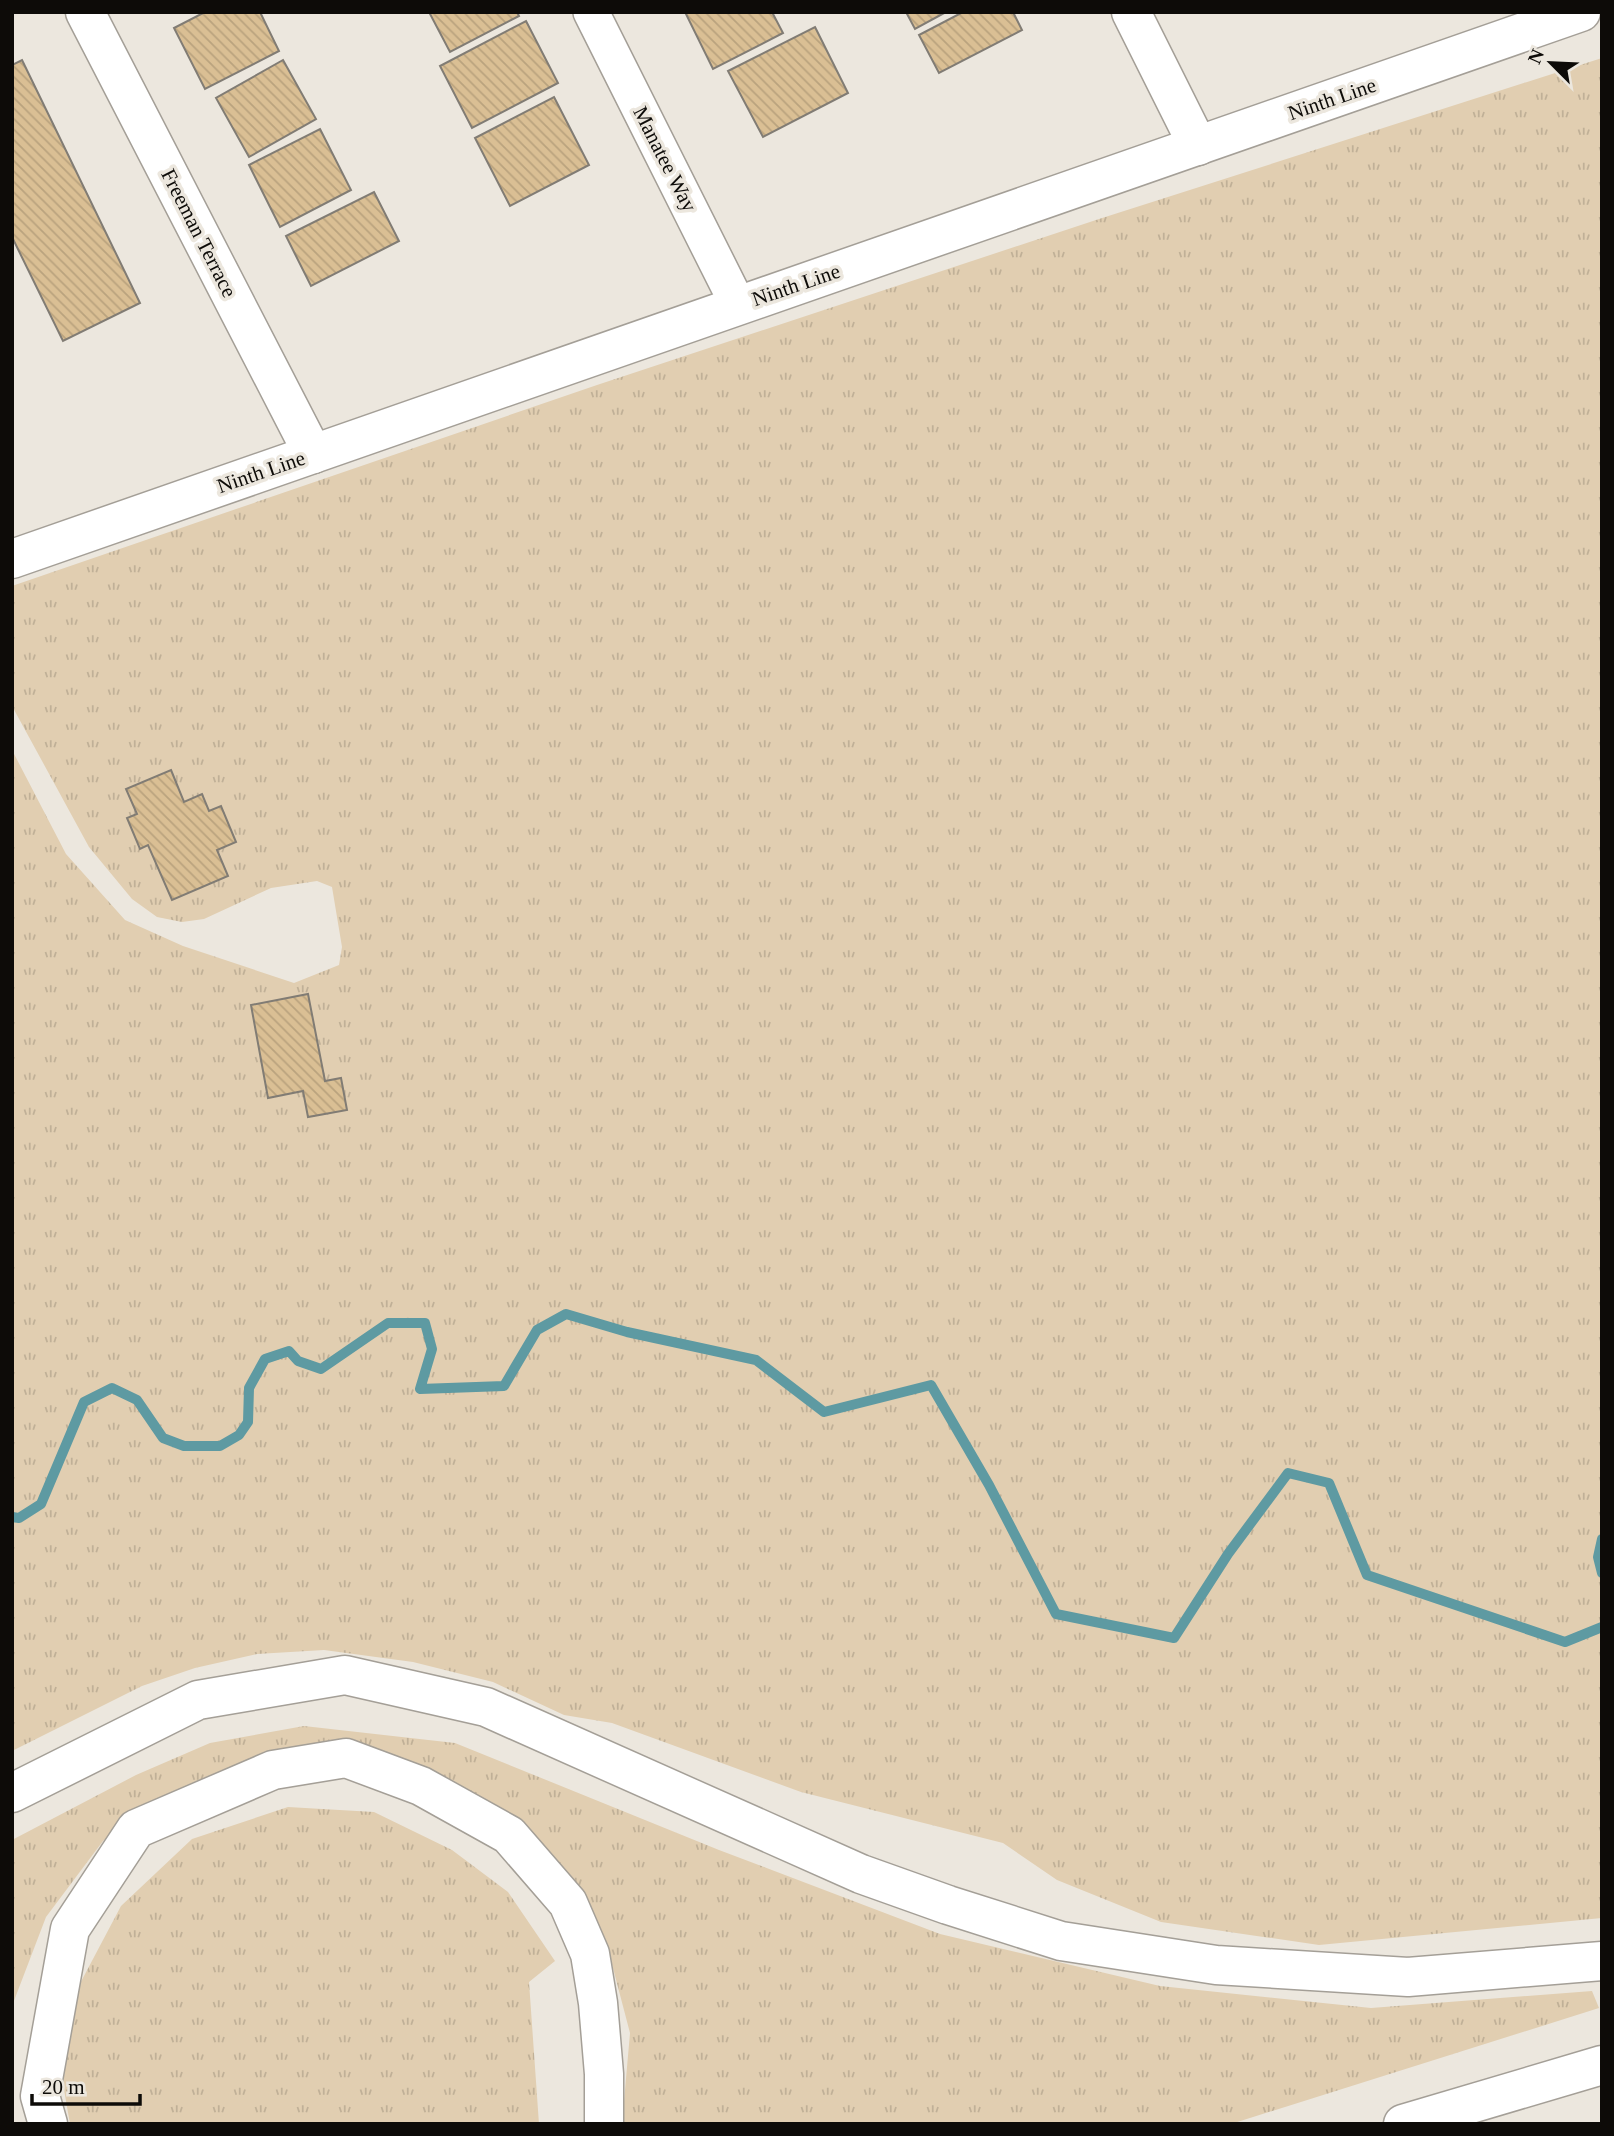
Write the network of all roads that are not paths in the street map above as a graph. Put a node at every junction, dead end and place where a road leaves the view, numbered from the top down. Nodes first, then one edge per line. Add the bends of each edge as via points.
1 (85, 12) edge
2 (591, 12) edge
3 (1131, 12) edge
4 (1581, 12) edge
5 (1198, 146) junction
6 (738, 305) junction
7 (313, 454) junction
8 (12, 559) edge
9 (12, 1793) edge
10 (1602, 1961) edge
11 (1602, 2065) edge
12 (48, 2124) edge
13 (604, 2124) edge
14 (1403, 2124) edge

1 - 7 main road, Freeman Terrace
2 - 6 street, Manatee Way
3 - 5 main road
4 - 5 main road, Ninth Line
5 - 6 main road, Ninth Line
6 - 7 main road, Ninth Line
7 - 8 main road, Ninth Line
9 - 10 main road via 198,1700 345,1675 486,1707 861,1874 1061,1941 1216,1965 1408,1977
11 - 14 main road
12 - 13 main road via 40,2096 70,1929 136,1829 273,1770 346,1758 421,1786 509,1835 568,1903 590,1954 598,2003

